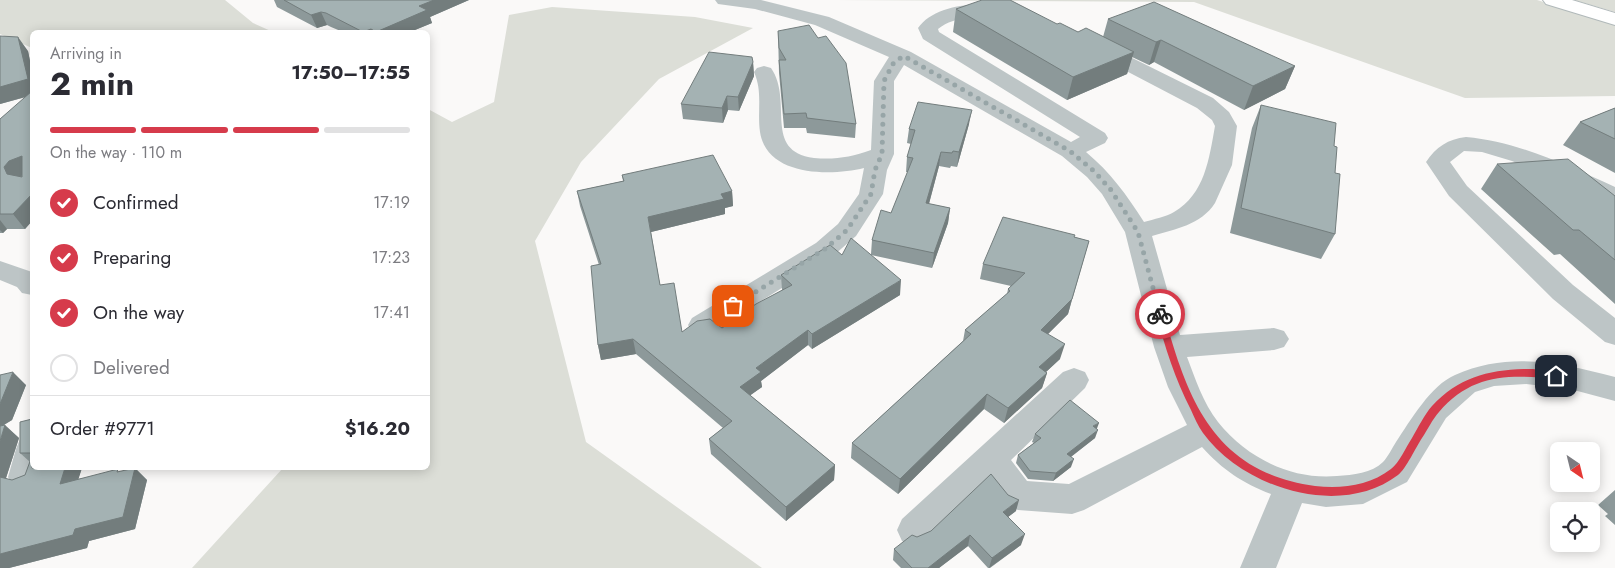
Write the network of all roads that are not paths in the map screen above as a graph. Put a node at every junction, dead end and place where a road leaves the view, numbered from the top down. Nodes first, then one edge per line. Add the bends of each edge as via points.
1 (724, 0) edge
2 (1552, 0) edge
3 (1010, 12) edge
4 (1615, 19) edge
5 (1077, 38) edge
6 (904, 56) junction
7 (764, 72) dead end
8 (1070, 151) junction
9 (882, 154) junction
10 (1615, 196) edge
11 (1138, 232) junction
12 (0, 270) edge
13 (30, 284) edge
14 (702, 325) edge
15 (1615, 334) edge
16 (1274, 339) dead end
17 (1169, 346) junction
18 (1074, 380) dead end
19 (1615, 389) edge
20 (1206, 430) junction
21 (990, 459) junction
22 (1291, 487) junction
23 (915, 530) dead end
24 (1258, 568) edge

1 - 6 street via 755,4 822,21
2 - 4 main road
3 - 8 street via 961,12 933,22 928,28 930,35 1097,138
5 - 11 street via 1205,103 1221,116 1226,126 1220,165 1203,203 1182,219
6 - 8 street
6 - 9 street via 894,62 884,81
7 - 9 street via 771,86 773,142 786,157 833,166 855,164
8 - 11 street via 1111,190
9 - 14 street via 875,170 871,194 847,230 825,249
10 - 15 street via 1504,150 1465,144 1446,150 1438,162 1465,197 1563,292
11 - 17 street
12 - 13 street
16 - 17 street
17 - 20 street
18 - 21 street
19 - 22 street via 1570,377 1526,372 1492,374 1464,384 1435,409 1395,472 1363,489 1326,492
20 - 21 street via 1072,499 1018,495
20 - 22 street via 1230,456 1261,476
21 - 23 street
22 - 24 street

